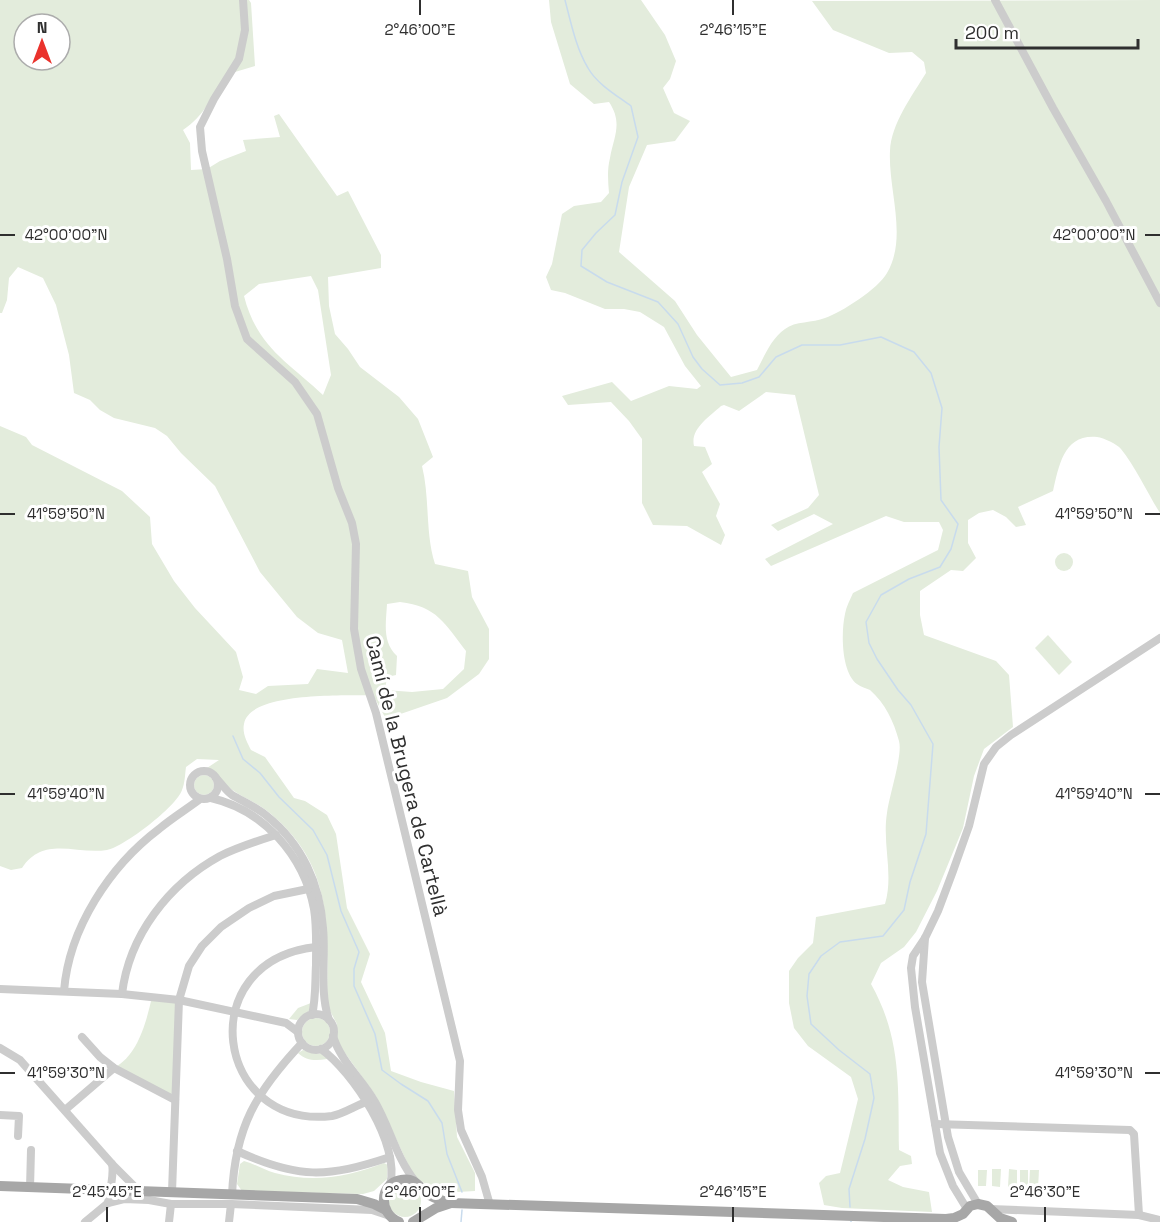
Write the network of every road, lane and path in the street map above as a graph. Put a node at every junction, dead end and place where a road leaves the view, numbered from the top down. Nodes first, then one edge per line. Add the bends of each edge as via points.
1 (243, 0) edge
2 (995, 0) edge
3 (1160, 303) edge
4 (1160, 638) edge
5 (216, 778) junction
6 (231, 794) junction
7 (212, 797) junction
8 (200, 800) junction
9 (276, 835) junction
10 (308, 889) junction
11 (925, 938) junction
12 (316, 947) junction
13 (912, 961) junction
14 (923, 962) junction
15 (0, 988) edge
16 (64, 991) junction
17 (122, 994) junction
18 (179, 1000) junction
19 (323, 1000) junction
20 (235, 1011) junction
21 (311, 1016) junction
22 (329, 1020) junction
23 (286, 1023) junction
24 (298, 1032) junction
25 (333, 1036) junction
26 (82, 1037) dead end
27 (302, 1043) junction
28 (0, 1048) edge
29 (323, 1049) junction
30 (341, 1056) junction
31 (114, 1068) junction
32 (259, 1095) junction
33 (175, 1100) junction
34 (366, 1102) junction
35 (65, 1110) junction
36 (0, 1115) edge
37 (935, 1124) junction
38 (946, 1124) junction
39 (18, 1136) dead end
40 (31, 1150) dead end
41 (237, 1151) junction
42 (394, 1155) junction
43 (112, 1164) junction
44 (415, 1181) junction
45 (392, 1185) junction
46 (0, 1186) edge
47 (30, 1188) junction
48 (140, 1192) junction
49 (172, 1192) junction
50 (426, 1192) junction
51 (109, 1197) junction
52 (231, 1200) junction
53 (357, 1200) junction
54 (451, 1203) junction
55 (171, 1204) junction
56 (978, 1204) junction
57 (490, 1205) junction
58 (964, 1215) edge
59 (994, 1215) edge
60 (1138, 1215) junction
61 (393, 1218) edge
62 (837, 1218) edge
63 (417, 1220) edge
64 (949, 1221) edge
65 (85, 1222) edge
66 (169, 1222) edge
67 (229, 1222) edge
68 (1012, 1222) edge
69 (1159, 1222) edge

1 - 57 street, Camí de la Brugera de Cartellà via 245,30 239,59 200,127 204,162 235,306 247,339 294,382 317,414 352,523 356,544 354,629 361,669 376,713 460,1061 461,1130
2 - 3 street
4 - 11 street via 1011,735 988,756 969,826
5 - 6 street
5 - 7 street via 218,791
5 - 8 street via 204,771 194,776 190,787
6 - 7 street
6 - 19 street via 267,816 287,834 315,882 324,937
7 - 8 street
7 - 9 street via 245,811
8 - 16 street via 158,829 123,861 95,900 80,931
9 - 10 street via 301,869
9 - 17 street via 222,855 173,892 139,939
10 - 12 street via 314,909
10 - 18 street via 266,900 221,927 189,966
11 - 13 street
11 - 14 street
12 - 20 street via 283,954 265,964 251,978
12 - 21 street
13 - 14 street
13 - 37 street via 912,990
14 - 38 street via 923,989
15 - 16 street
16 - 17 street
17 - 18 street
18 - 20 street
18 - 33 street
19 - 21 street
19 - 22 street
20 - 23 street
20 - 32 street via 232,1034 236,1060
21 - 22 street
21 - 23 street
21 - 24 street
22 - 25 street
23 - 24 street
24 - 27 street
25 - 29 street
25 - 30 street
26 - 31 street
27 - 29 street via 311,1049
27 - 32 street
28 - 35 street via 20,1060
29 - 30 street
29 - 34 street
30 - 42 street via 375,1102
31 - 33 street
31 - 35 street
32 - 34 street via 283,1109 307,1116 334,1116
32 - 41 street via 244,1124
33 - 49 street
34 - 42 street
35 - 43 street
36 - 39 street via 19,1116
37 - 38 street
37 - 58 street via 940,1153
38 - 56 street via 959,1172
38 - 60 street via 1130,1130 1134,1134
40 - 47 street
41 - 42 street via 263,1163 310,1173 342,1171
41 - 52 street
42 - 44 street
42 - 45 street
43 - 48 street
43 - 51 street
44 - 45 main road
44 - 50 main road
45 - 53 main road
45 - 61 main road via 384,1199
46 - 47 main road
47 - 51 main road
48 - 49 main road
48 - 51 main road
49 - 52 main road
50 - 54 main road
50 - 63 main road via 428,1204
51 - 55 street
51 - 65 street
52 - 53 main road
52 - 55 street
52 - 61 street via 372,1210
52 - 67 street
53 - 61 main road via 374,1204
54 - 57 main road
54 - 63 main road
55 - 66 street
56 - 58 main road
56 - 59 main road
57 - 62 main road
58 - 64 main road
59 - 60 street
59 - 68 main road
60 - 69 street
62 - 64 main road

